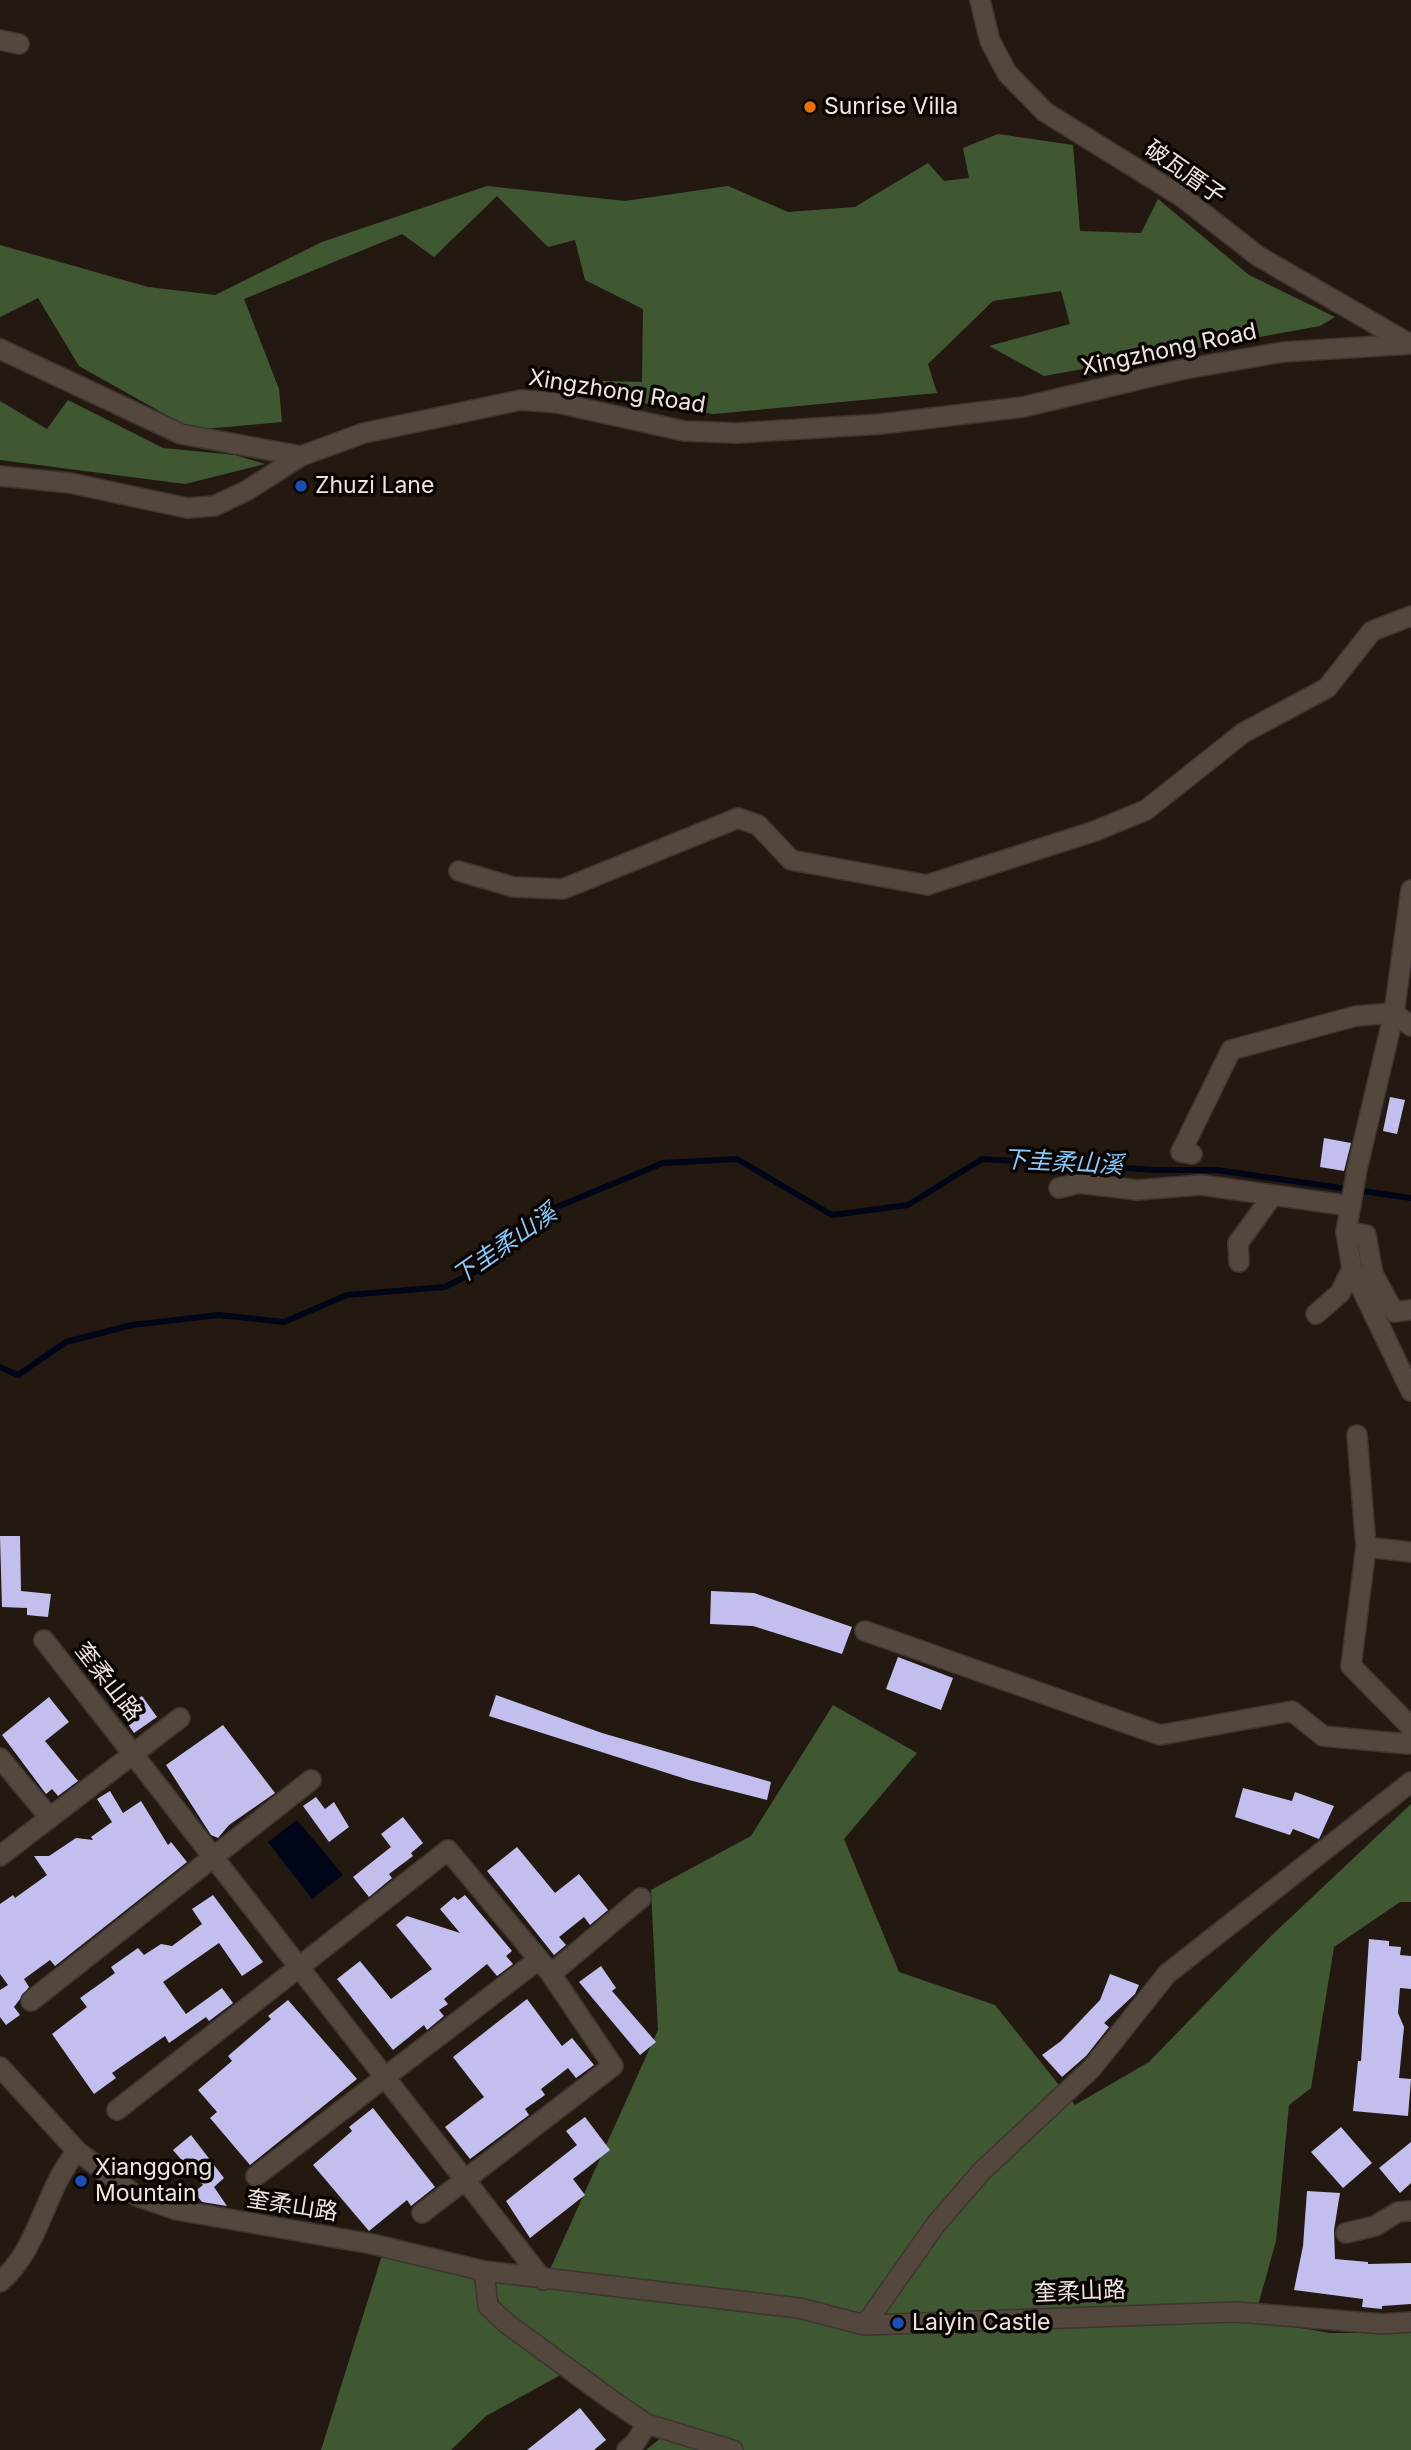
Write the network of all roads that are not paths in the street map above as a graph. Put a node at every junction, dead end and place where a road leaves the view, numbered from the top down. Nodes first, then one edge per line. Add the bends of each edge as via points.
1 (980, 0) edge
2 (1410, 344) edge
3 (0, 349) edge
4 (302, 456) junction
5 (0, 476) edge
6 (1411, 616) edge
7 (459, 871) dead end
8 (1411, 890) edge
9 (1394, 1013) junction
10 (1411, 1026) edge
11 (1192, 1154) dead end
12 (1059, 1188) dead end
13 (1273, 1195) junction
14 (1352, 1201) junction
15 (1346, 1232) junction
16 (1240, 1262) dead end
17 (1352, 1269) junction
18 (1411, 1310) edge
19 (1316, 1314) dead end
20 (1411, 1391) edge
21 (1357, 1434) dead end
22 (1366, 1547) junction
23 (1411, 1552) edge
24 (865, 1631) dead end
25 (44, 1640) dead end
26 (180, 1718) dead end
27 (1411, 1727) edge
28 (1411, 1737) edge
29 (133, 1754) junction
30 (0, 1758) edge
31 (311, 1780) dead end
32 (1411, 1782) edge
33 (50, 1818) junction
34 (0, 1856) edge
35 (213, 1857) junction
36 (641, 1898) dead end
37 (299, 1967) junction
38 (544, 1967) junction
39 (31, 2001) dead end
40 (0, 2067) edge
41 (384, 2076) junction
42 (117, 2110) dead end
43 (77, 2151) junction
44 (256, 2176) dead end
45 (465, 2180) junction
46 (1411, 2211) edge
47 (422, 2213) dead end
48 (1346, 2232) dead end
49 (484, 2272) junction
50 (543, 2280) junction
51 (0, 2282) edge
52 (1411, 2322) edge
53 (865, 2325) junction
54 (647, 2424) junction
55 (626, 2450) edge
56 (733, 2450) edge

1 - 2 street, 破瓦厝子 via 990,41 1007,74 1045,112 1171,190 1258,256
2 - 4 street, Xingzhong Road via 1283,352 1180,370 1023,407 881,424 737,433 684,431 558,403 520,400 365,433
3 - 4 street via 181,434
4 - 5 street, Xingzhong Road via 214,506 187,508 70,483
6 - 7 street via 1373,631 1327,688 1243,733 1146,810 927,885 791,860 758,825 738,818 563,889 513,887
8 - 9 street
9 - 10 street
9 - 11 street via 1356,1016 1231,1050 1181,1152
9 - 14 street
12 - 13 street via 1079,1183 1136,1190 1201,1185
13 - 14 street
13 - 16 street via 1238,1243
14 - 15 street
15 - 17 street
15 - 18 street via 1366,1235 1373,1274 1394,1312
17 - 19 street via 1340,1293
17 - 20 street
21 - 22 street
22 - 23 street
22 - 27 street via 1351,1666
24 - 28 street via 1160,1735 1292,1712 1323,1736 1408,1744
25 - 29 street, 奎柔山路
26 - 29 street, 奎柔山路
29 - 33 street, 奎柔山路
29 - 35 street, 奎柔山路
30 - 33 street
31 - 35 street
32 - 53 street via 1167,1974 1092,2068 974,2179 936,2224
33 - 34 street, 奎柔山路
35 - 37 street, 奎柔山路
35 - 39 street
36 - 38 street, 奎柔山路
37 - 38 street via 448,1850
37 - 41 street, 奎柔山路
37 - 42 street
38 - 41 street, 奎柔山路
38 - 45 street via 613,2066
40 - 43 street, 奎柔山路
41 - 44 street, 奎柔山路
41 - 45 street, 奎柔山路
43 - 49 street, 奎柔山路 via 137,2196 177,2210 372,2244
43 - 51 street via 60,2172 27,2252
45 - 47 street
45 - 50 street, 奎柔山路
46 - 48 street
49 - 50 street, 奎柔山路
49 - 54 street via 488,2306 506,2323
50 - 53 street, 奎柔山路 via 799,2308
52 - 53 street, 奎柔山路 via 1383,2324 1237,2312
54 - 55 street
54 - 56 street

